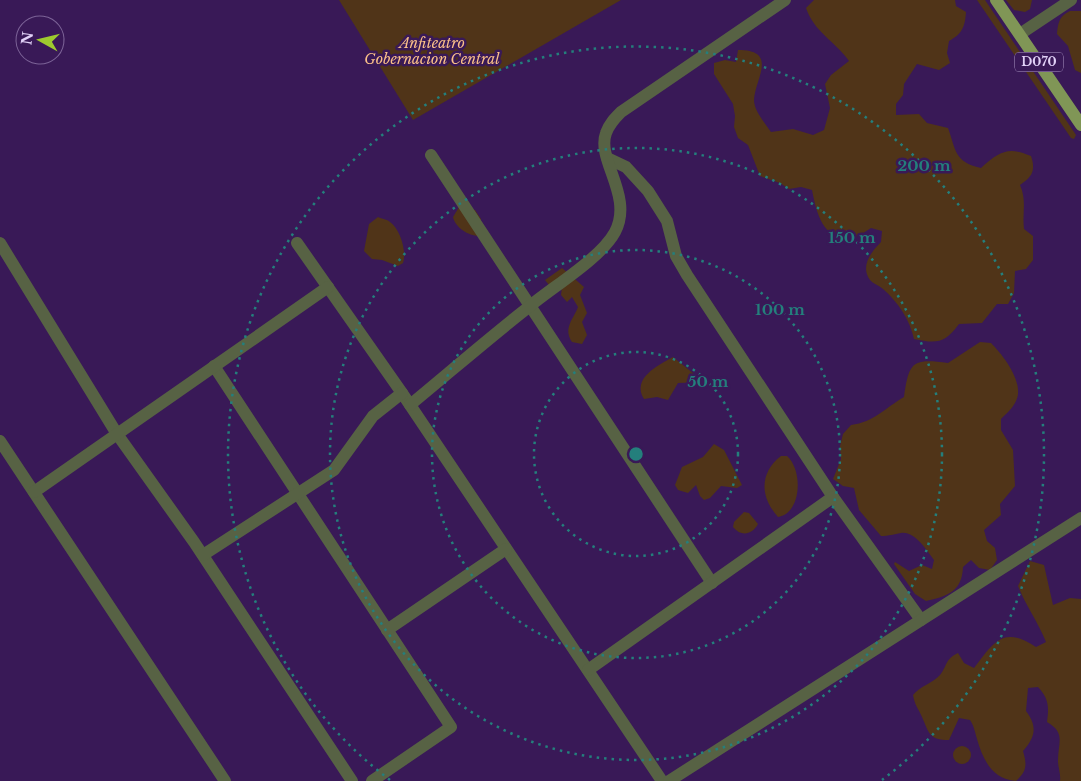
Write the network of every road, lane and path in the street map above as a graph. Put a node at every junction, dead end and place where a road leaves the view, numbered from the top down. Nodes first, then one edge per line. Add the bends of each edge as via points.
1 (785, 0) edge
2 (996, 0) edge
3 (1071, 0) edge
4 (1020, 34) junction
5 (1081, 125) edge
6 (431, 155) dead end
7 (607, 158) junction
8 (0, 243) edge
9 (297, 243) dead end
10 (328, 287) junction
11 (530, 306) junction
12 (214, 366) junction
13 (402, 393) junction
14 (410, 405) junction
15 (117, 434) junction
16 (0, 441) edge
17 (34, 492) junction
18 (297, 493) junction
19 (833, 496) junction
20 (1081, 518) edge
21 (506, 549) junction
22 (203, 555) junction
23 (712, 583) junction
24 (921, 620) junction
25 (387, 630) junction
26 (588, 670) junction
27 (225, 781) edge
28 (352, 781) edge
29 (372, 781) edge
30 (662, 781) edge
31 (669, 781) edge

1 - 7 street via 621,112 605,134
2 - 4 main road, D070
3 - 4 street
4 - 5 main road, D070
6 - 11 street
7 - 11 street via 620,197 616,231 603,249
7 - 19 street via 626,167 648,191 668,221 676,256 687,275
8 - 15 street
9 - 10 street
10 - 12 street
10 - 13 street
11 - 14 street
11 - 23 street
12 - 15 street
12 - 18 street
13 - 14 street
13 - 18 street via 373,416 334,470
14 - 21 street
15 - 17 street
15 - 22 street
16 - 17 street
17 - 27 street
18 - 22 street
18 - 25 street
19 - 23 street
19 - 24 street
20 - 24 street
21 - 25 street
21 - 26 street
22 - 28 street
23 - 26 street
24 - 31 street
25 - 29 street via 451,727
26 - 30 street

